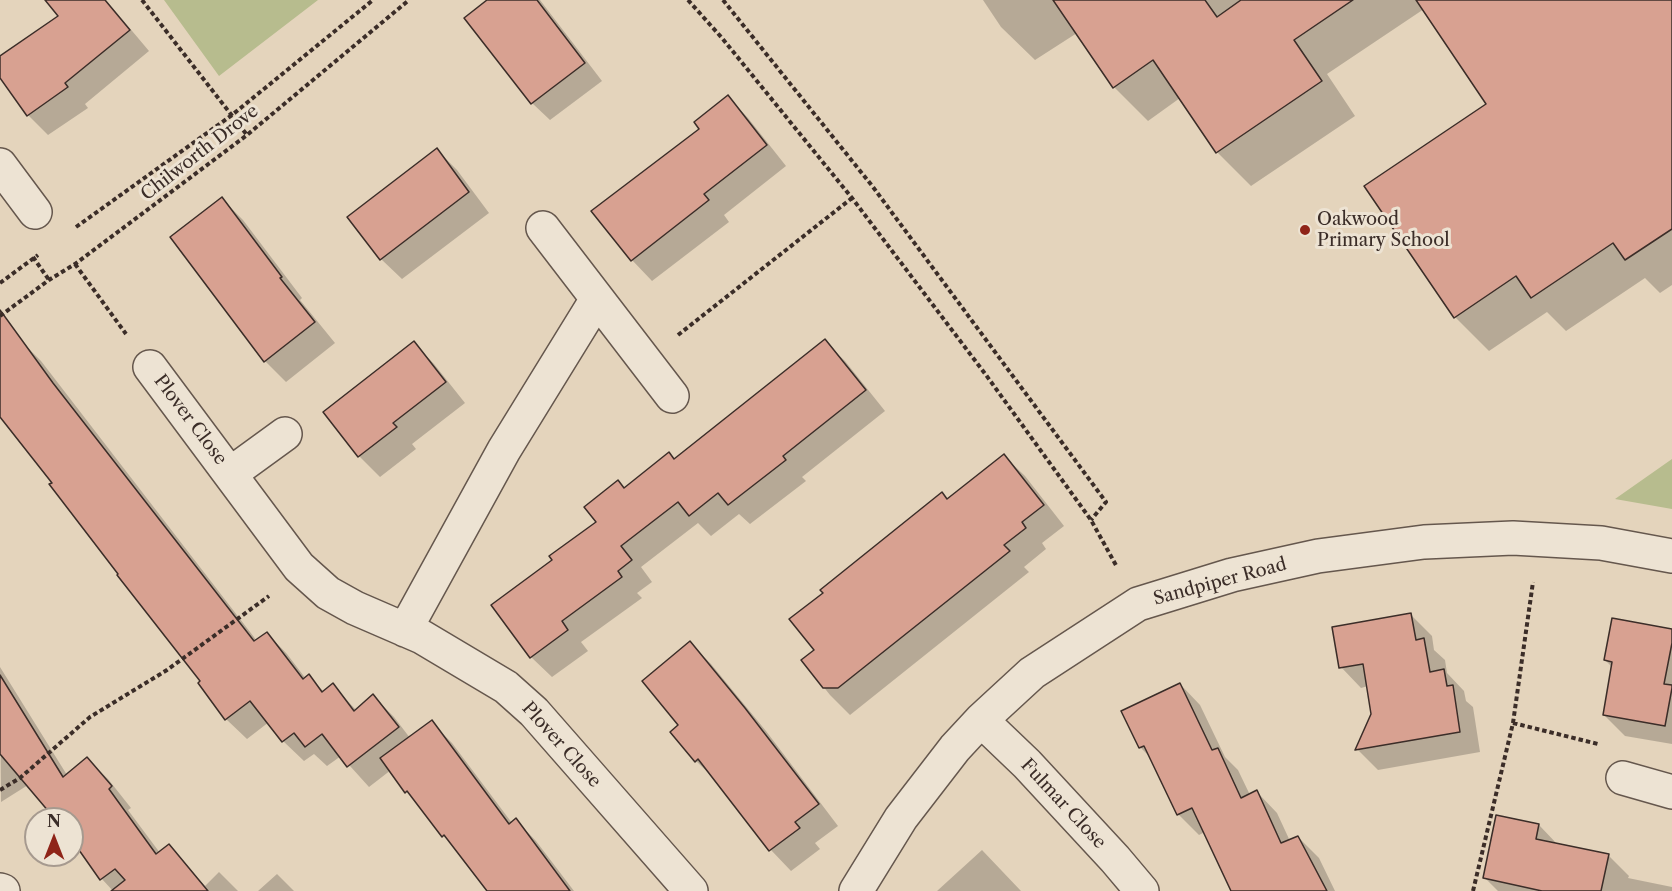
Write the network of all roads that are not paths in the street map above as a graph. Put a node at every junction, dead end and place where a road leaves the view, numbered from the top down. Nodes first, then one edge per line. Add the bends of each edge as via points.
1 (0, 165) edge
2 (35, 212) dead end
3 (543, 228) dead end
4 (597, 299) junction
5 (150, 367) road end
6 (672, 396) dead end
7 (285, 434) dead end
8 (230, 474) junction
9 (1672, 556) edge
10 (405, 630) junction
11 (981, 720) junction
12 (1623, 778) road end
13 (1672, 792) edge
14 (691, 891) edge
15 (856, 891) edge
16 (1142, 891) edge

1 - 2 street
3 - 4 street
4 - 6 street
4 - 10 street via 504,450
5 - 8 street, Plover Close
7 - 8 street, Plover Close
8 - 10 street, Plover Close via 271,531 328,593
9 - 11 street, Sandpiper Road via 1601,543 1513,538 1425,542 1318,556 1232,575 1137,604 1032,673
10 - 14 street, Plover Close via 506,687 534,712
11 - 15 street, Sandpiper Road via 954,748 902,818
11 - 16 street, Fulmar Close via 1027,764
12 - 13 street

